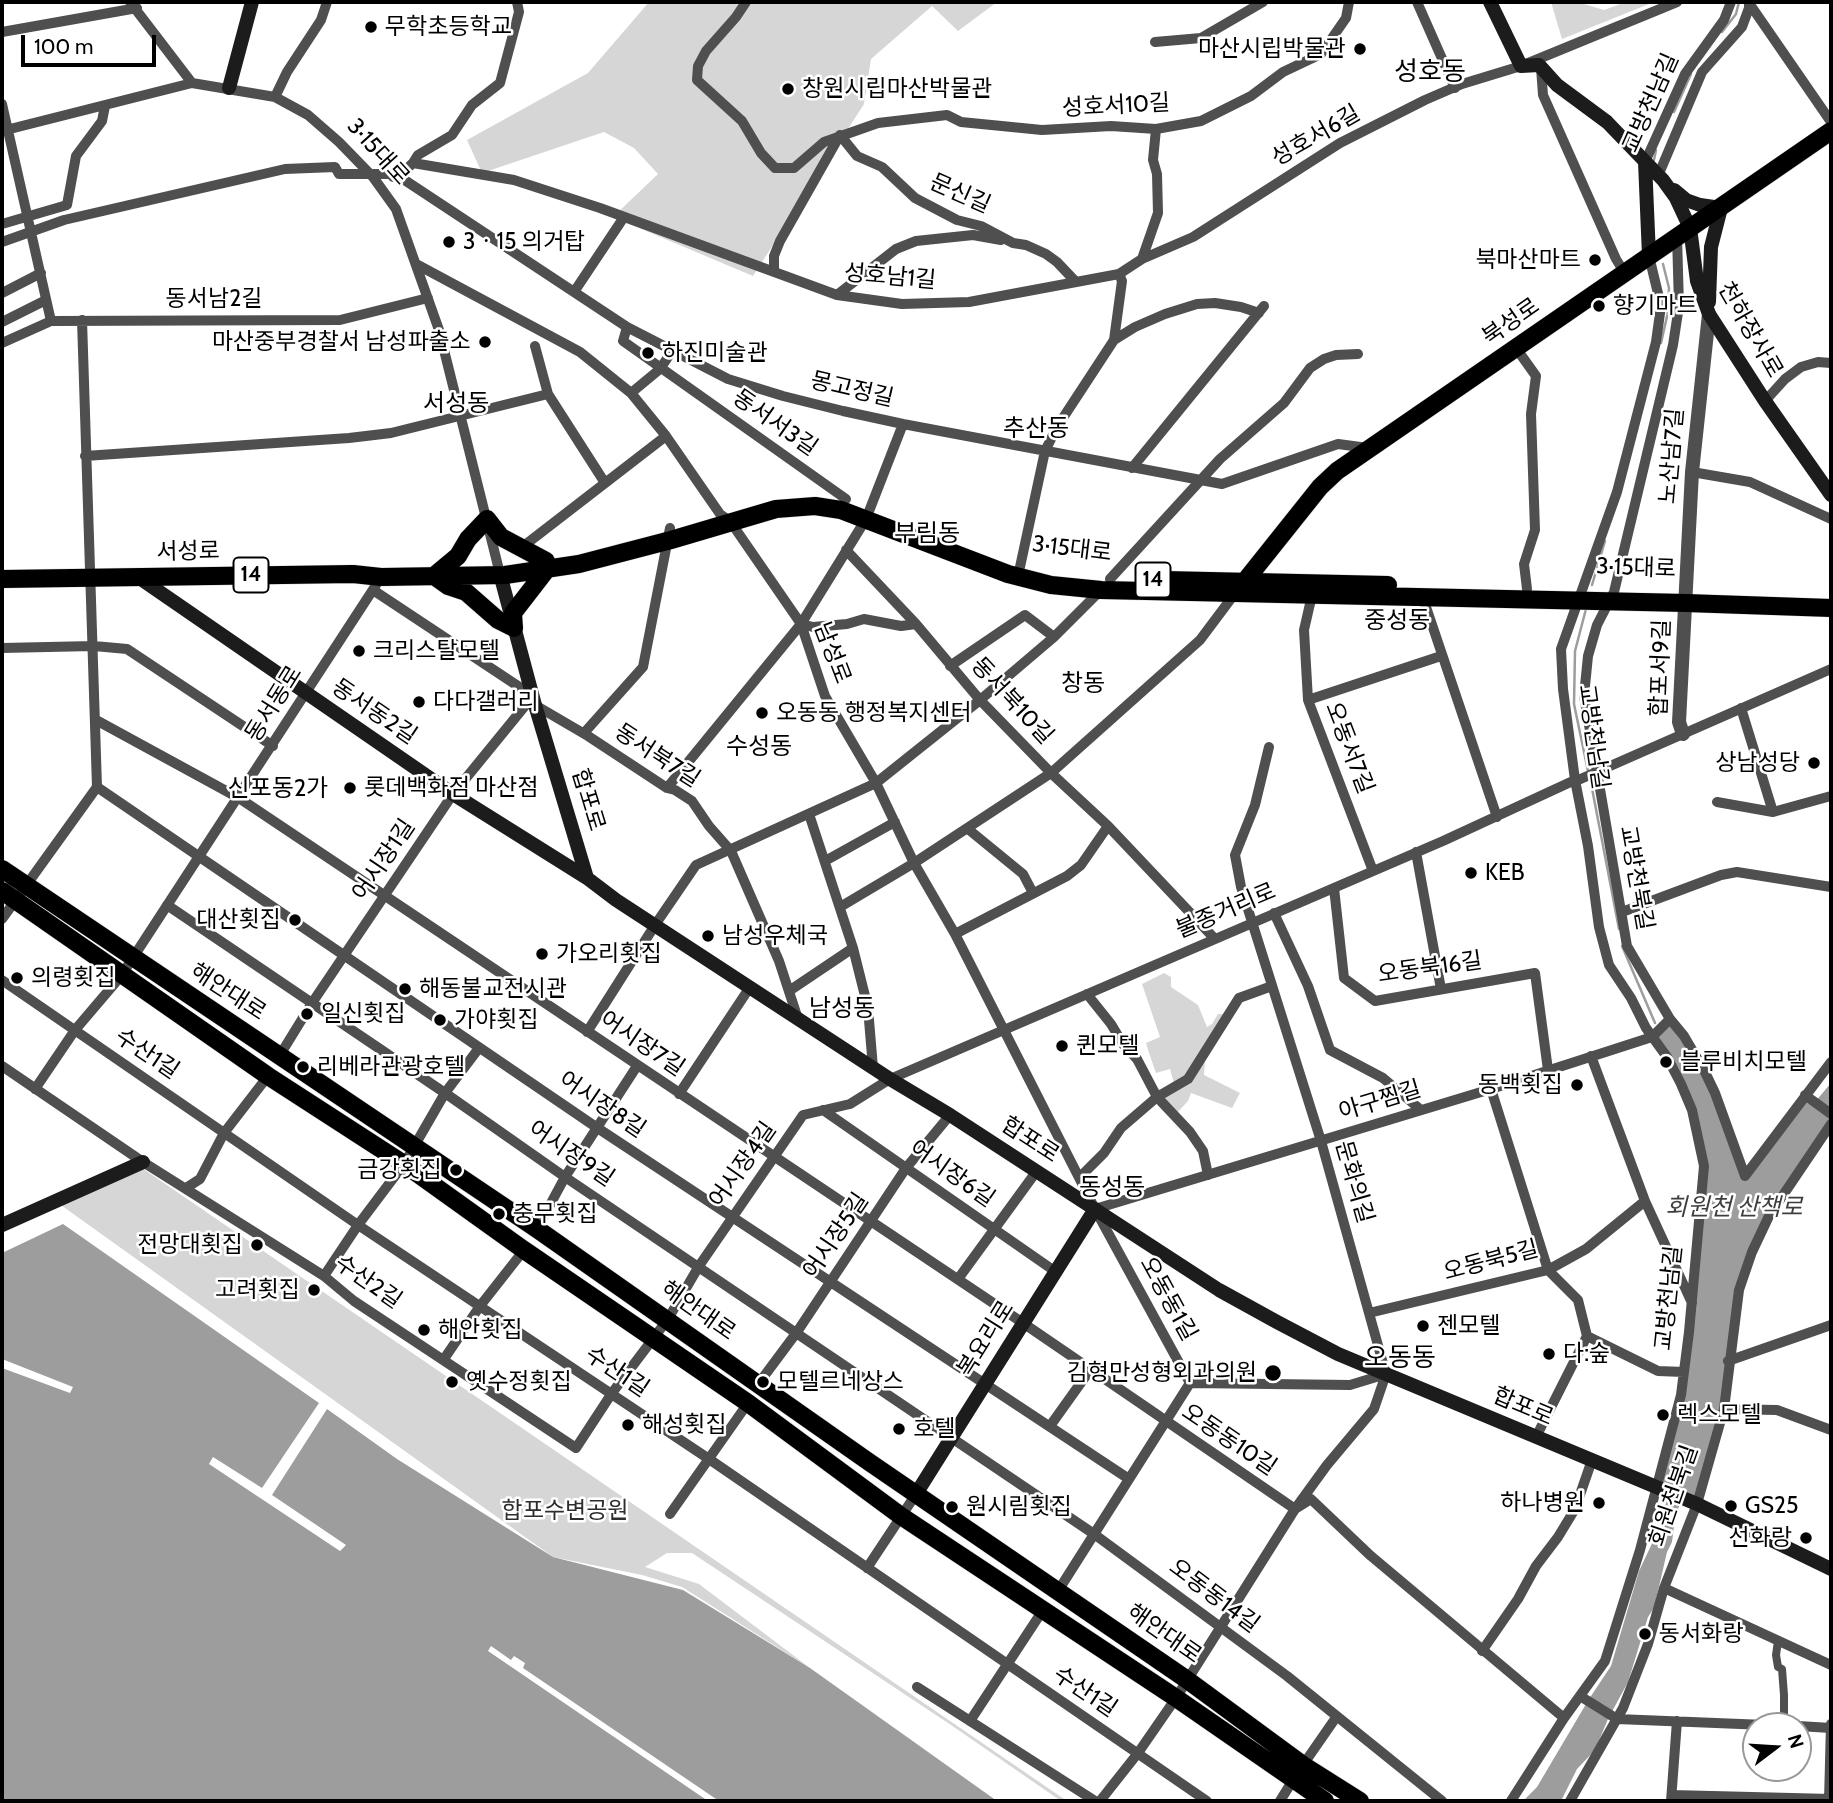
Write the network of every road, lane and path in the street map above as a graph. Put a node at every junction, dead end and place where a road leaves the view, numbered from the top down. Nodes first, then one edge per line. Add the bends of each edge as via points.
1 (252, 2) edge
2 (327, 2) edge
3 (517, 2) edge
4 (746, 2) edge
5 (1263, 2) edge
6 (1349, 2) edge
7 (1417, 2) edge
8 (1490, 2) edge
9 (1677, 2) edge
10 (1731, 2) edge
11 (1749, 2) edge
12 (133, 5) edge
13 (2, 32) edge
14 (1155, 42) dead end
15 (1521, 66) junction
16 (1541, 68) junction
17 (192, 83) junction
18 (229, 88) junction
19 (1455, 88) junction
20 (275, 97) junction
21 (2, 104) edge
22 (105, 106) junction
23 (1831, 122) edge
24 (1156, 129) junction
25 (5, 130) edge
26 (1831, 131) edge
27 (841, 135) junction
28 (1645, 162) junction
29 (412, 163) junction
30 (371, 175) junction
31 (1660, 178) junction
32 (1721, 208) junction
33 (624, 217) junction
34 (26, 218) junction
35 (2, 224) edge
36 (32, 231) junction
37 (1684, 232) junction
38 (2, 242) edge
39 (1013, 243) junction
40 (1649, 256) junction
41 (1142, 259) junction
42 (416, 264) junction
43 (774, 272) junction
44 (1624, 272) junction
45 (41, 274) junction
46 (1119, 274) junction
47 (1075, 281) junction
48 (574, 292) junction
49 (2, 293) edge
50 (837, 295) junction
51 (428, 298) junction
52 (47, 300) junction
53 (1709, 313) junction
54 (82, 320) junction
55 (51, 321) junction
56 (2, 322) edge
57 (627, 327) junction
58 (1114, 340) junction
59 (2, 343) edge
60 (535, 346) dead end
61 (1516, 348) junction
62 (672, 351) junction
63 (1358, 354) dead end
64 (1831, 363) edge
65 (660, 369) junction
66 (631, 393) junction
67 (548, 394) junction
68 (1765, 401) junction
69 (460, 416) junction
70 (903, 424) junction
71 (666, 436) junction
72 (1368, 448) junction
73 (1045, 451) junction
74 (85, 456) junction
75 (1132, 468) junction
76 (1692, 472) junction
77 (1199, 482) junction
78 (605, 483) junction
79 (1831, 495) edge
80 (846, 499) junction
81 (868, 514) junction
82 (725, 518) junction
83 (487, 519) junction
84 (1831, 519) edge
85 (669, 534) junction
86 (521, 548) junction
87 (846, 550) junction
88 (546, 565) junction
89 (1020, 567) junction
90 (500, 574) junction
91 (434, 576) junction
92 (138, 577) junction
93 (91, 578) junction
94 (2, 579) edge
95 (377, 583) junction
96 (1105, 584) junction
97 (1240, 588) junction
98 (1527, 589) junction
99 (1312, 596) junction
100 (1580, 596) junction
101 (1611, 596) junction
102 (1423, 597) junction
103 (1686, 598) junction
104 (1829, 599) edge
105 (801, 624) junction
106 (916, 624) junction
107 (514, 628) junction
108 (1054, 637) junction
109 (94, 646) junction
110 (2, 648) edge
111 (1441, 656) junction
112 (950, 666) junction
113 (1831, 669) edge
114 (305, 693) junction
115 (980, 700) junction
116 (1307, 700) junction
117 (534, 701) junction
118 (1741, 708) junction
119 (96, 720) junction
120 (584, 733) junction
121 (1683, 734) junction
122 (272, 746) junction
123 (1269, 747) dead end
124 (1597, 772) junction
125 (1051, 773) junction
126 (1576, 780) junction
127 (876, 783) junction
128 (97, 787) junction
129 (667, 788) junction
130 (453, 794) junction
131 (1831, 796) edge
132 (239, 798) junction
133 (1717, 802) dead end
134 (1773, 812) junction
135 (809, 814) junction
136 (1497, 817) junction
137 (895, 822) junction
138 (1108, 826) junction
139 (968, 829) junction
140 (731, 851) junction
141 (1416, 852) junction
142 (198, 857) junction
143 (825, 861) junction
144 (914, 863) junction
145 (2, 869) edge
146 (1373, 871) junction
147 (587, 878) junction
148 (1831, 887) edge
149 (1334, 888) junction
150 (15, 892) edge
151 (1033, 893) junction
152 (384, 897) junction
153 (167, 905) junction
154 (840, 907) junction
155 (1622, 912) junction
156 (1274, 913) junction
157 (2, 919) edge
158 (1252, 922) junction
159 (654, 925) junction
160 (955, 934) junction
161 (1214, 938) junction
162 (853, 948) junction
163 (344, 956) junction
164 (132, 958) junction
165 (121, 976) junction
166 (2, 980) edge
167 (1272, 986) junction
168 (750, 988) junction
169 (1441, 989) junction
170 (789, 991) junction
171 (1087, 994) junction
172 (312, 1003) junction
173 (798, 1019) junction
174 (1670, 1019) junction
175 (75, 1030) junction
176 (1004, 1030) junction
177 (587, 1032) junction
178 (1652, 1037) junction
179 (479, 1048) junction
180 (281, 1055) junction
181 (1591, 1056) junction
182 (1831, 1062) edge
183 (2, 1066) edge
184 (638, 1066) junction
185 (873, 1068) junction
186 (1548, 1070) junction
187 (268, 1076) junction
188 (890, 1079) junction
189 (1491, 1089) junction
190 (35, 1090) junction
191 (445, 1093) junction
192 (680, 1094) junction
193 (1805, 1095) junction
194 (1157, 1097) junction
195 (823, 1110) junction
196 (1421, 1110) junction
197 (1831, 1114) edge
198 (950, 1115) junction
199 (1831, 1124) edge
200 (596, 1127) junction
201 (224, 1133) junction
202 (1321, 1141) junction
203 (414, 1146) junction
204 (774, 1157) junction
205 (143, 1162) junction
206 (404, 1164) junction
207 (906, 1168) junction
208 (1036, 1172) junction
209 (1208, 1175) junction
210 (565, 1177) junction
211 (1080, 1177) junction
212 (186, 1188) junction
213 (1645, 1201) junction
214 (1095, 1209) junction
215 (733, 1217) junction
216 (872, 1222) junction
217 (2, 1225) edge
218 (358, 1225) junction
219 (537, 1228) junction
220 (994, 1229) junction
221 (524, 1250) junction
222 (699, 1266) junction
223 (1548, 1270) junction
224 (1056, 1272) junction
225 (324, 1276) junction
226 (958, 1279) junction
227 (829, 1281) junction
228 (1692, 1304) junction
229 (480, 1306) junction
230 (1369, 1313) junction
231 (668, 1320) junction
232 (1023, 1323) junction
233 (1831, 1325) edge
234 (797, 1332) junction
235 (1587, 1336) junction
236 (653, 1339) junction
237 (444, 1359) junction
238 (1728, 1362) junction
239 (1090, 1370) junction
240 (1684, 1372) junction
241 (1386, 1374) junction
242 (1190, 1382) junction
243 (759, 1383) junction
244 (985, 1383) junction
245 (612, 1393) junction
246 (748, 1403) junction
247 (1724, 1409) junction
248 (1165, 1422) junction
249 (1829, 1425) edge
250 (1050, 1426) junction
251 (952, 1436) junction
252 (1536, 1437) junction
253 (709, 1459) junction
254 (1592, 1460) junction
255 (1129, 1479) junction
256 (1655, 1486) junction
257 (916, 1494) junction
258 (1697, 1504) junction
259 (1295, 1509) junction
260 (670, 1514) dead end
261 (901, 1516) junction
262 (1094, 1534) junction
263 (867, 1568) junction
264 (1831, 1569) edge
265 (1664, 1588) junction
266 (1058, 1591) junction
267 (1042, 1609) junction
268 (1220, 1626) junction
269 (1778, 1640) junction
270 (1482, 1651) junction
271 (1007, 1664) junction
272 (1831, 1665) edge
273 (1186, 1679) junction
274 (917, 1687) dead end
275 (1580, 1696) junction
276 (1175, 1698) junction
277 (1784, 1712) edge
278 (1337, 1716) junction
279 (1564, 1718) junction
280 (1617, 1719) junction
281 (970, 1721) junction
282 (1676, 1721) junction
283 (1742, 1724) edge
284 (1812, 1726) edge
285 (1831, 1726) edge
286 (1138, 1753) junction
287 (1298, 1772) junction
288 (1672, 1798) edge
289 (1829, 1800) edge
290 (1094, 1801) edge
291 (1101, 1801) edge
292 (1207, 1801) edge
293 (1280, 1801) edge
294 (1325, 1801) edge
295 (1360, 1801) edge
296 (1442, 1801) edge
297 (1511, 1801) edge
298 (1570, 1801) edge

1 - 18 main road
2 - 20 street
3 - 29 street via 519,12 500,83 472,105 452,135
4 - 27 street via 706,51 697,80 742,121 775,168 794,168 824,142
5 - 14 street via 1201,38
6 - 24 street, 성호서10길 via 1346,18 1321,54 1201,121
7 - 19 street
8 - 15 main road
9 - 15 street, 성호서6길
10 - 28 street, 교방천남길 via 1724,20 1685,74
11 - 23 street
11 - 31 street via 1742,27 1702,72
12 - 13 street
12 - 17 street
15 - 16 main road
15 - 19 street, 성호서6길
16 - 28 main road, 천하장사로 via 1607,122
16 - 44 street via 1543,96
17 - 18 street, 3·15대로
17 - 22 street, 3·15대로
18 - 20 street, 3·15대로
19 - 41 street, 성호서6길 via 1340,143 1193,237
20 - 30 street, 3·15대로 via 308,115
21 - 25 street
22 - 25 street, 3·15대로
22 - 34 street via 102,121 76,156 67,205
24 - 27 street, 성호서10길 via 1042,130 961,122 947,115 878,123
24 - 41 street via 1153,160 1158,213
25 - 34 street
26 - 32 main road, 북성로
27 - 39 street, 문신길 via 857,156 882,167 915,198
27 - 43 street via 780,241
28 - 31 main road, 천하장사로
28 - 40 main road, 교방천남길
29 - 30 street via 401,174
29 - 33 street, 성호남1길 via 513,180
30 - 36 street via 339,174 335,167 285,169
30 - 42 street, 3·15대로 via 396,209
30 - 48 street, 몽고정길 via 400,177
31 - 32 main road via 1686,200
31 - 37 main road, 천하장사로 via 1676,198
32 - 37 main road, 북성로
32 - 53 main road via 1711,247
33 - 43 street, 성호남1길
33 - 48 street
34 - 35 street
34 - 36 street
36 - 38 street
36 - 45 street
37 - 40 main road, 북성로
37 - 53 main road, 천하장사로
37 - 101 street, 교방천북길 via 1675,332
39 - 47 street, 문신길 via 1057,261
39 - 50 street via 973,235 916,241 896,249
40 - 44 main road, 북성로
40 - 100 street, 교방천남길 via 1661,306 1656,342 1617,492
41 - 46 street, 성호서6길
42 - 51 street, 3·15대로
42 - 66 street, 남성로 via 580,352
43 - 50 street, 성호남1길
44 - 61 main road, 북성로
45 - 49 street
45 - 52 street
46 - 47 street
46 - 58 street via 1122,281
47 - 50 street, 성호남1길 via 969,302 902,304
48 - 57 street, 몽고정길
51 - 54 street, 동서남2길 via 340,320
51 - 69 street, 3·15대로
52 - 55 street
52 - 56 street
53 - 68 main road, 천하장사로
53 - 76 street, 노산남7길
54 - 55 street, 동서남2길
54 - 74 street
55 - 59 street, 동서남2길
57 - 62 street, 몽고정길
57 - 65 street, 동서서3길 via 623,341
58 - 73 street
58 - 75 street via 1185,306 1215,303 1261,310
60 - 67 street
61 - 72 main road, 북성로
61 - 98 street via 1536,376 1531,414 1535,530 1524,564
62 - 65 street
62 - 70 street, 몽고정길 via 728,379
63 - 77 street via 1336,355 1310,368 1284,403
64 - 68 street via 1801,367
65 - 66 street
65 - 80 street, 동서서3길
66 - 71 street, 남성로
67 - 69 street
67 - 78 street
68 - 79 main road, 천하장사로
69 - 74 street via 349,438
69 - 83 street, 3·15대로
70 - 73 street, 몽고정길
70 - 81 street
71 - 78 street
71 - 82 street, 남성로
72 - 77 street, 몽고정길 via 1338,444 1222,484
72 - 97 main road, 북성로 via 1320,487
73 - 75 street, 몽고정길
73 - 89 street
74 - 93 street
75 - 77 street, 몽고정길
76 - 84 street via 1750,482
76 - 103 street, 노산남7길
77 - 96 street
78 - 86 street
80 - 81 main road, 3·15대로 / 14
80 - 82 main road, 3·15대로 / 14 via 771,500
81 - 82 main road, 3·15대로 / 14 via 815,506
81 - 87 street
81 - 89 main road, 3·15대로 / 14
81 - 96 main road, 3·15대로 / 14 via 1008,574 1051,585
82 - 85 main road, 3·15대로 / 14
82 - 105 street, 남성로
83 - 86 main road via 501,537
83 - 90 street, 3·15대로
83 - 91 main road via 458,556
85 - 88 main road, 3·15대로 / 14 via 579,564
85 - 120 street via 643,667
86 - 88 main road
87 - 105 street
87 - 106 street, 동서북10길
88 - 90 main road, 3·15대로 / 14
88 - 107 main road via 513,613
89 - 96 main road, 3·15대로 / 14
90 - 91 main road, 서성로 / 14
90 - 107 main road, 합포로
91 - 95 main road, 서성로 / 14
91 - 107 main road via 466,592
92 - 93 main road, 서성로 / 14
92 - 95 main road, 서성로 / 14 via 353,574
92 - 114 main road, 동서동2길
93 - 94 main road, 서성로 / 14
93 - 109 street
95 - 114 street, 동서동로
95 - 117 street, 동서북7길
96 - 97 main road, 3·15대로 / 14
96 - 108 street
97 - 98 main road, 3·15대로 / 14
97 - 99 main road, 3·15대로 / 14
97 - 125 street via 1200,640
98 - 100 main road, 3·15대로 / 14
99 - 102 main road, 3·15대로 / 14
99 - 116 street, 오동서7길 via 1304,630
100 - 101 main road, 3·15대로 / 14
100 - 102 main road, 3·15대로 / 14
100 - 126 street, 교방천남길 via 1560,649
101 - 103 main road, 3·15대로 / 14
101 - 124 street, 교방천북길 via 1588,656 1584,696
102 - 111 street
103 - 104 main road, 3·15대로 / 14
103 - 121 street, 합포서9길 via 1679,722
105 - 106 street via 813,627 864,619
105 - 127 street, 남성로 via 825,696
105 - 129 street
106 - 112 street, 동서북10길
107 - 117 main road, 합포로
108 - 112 street via 1025,615
108 - 115 street
109 - 110 street
109 - 119 street
109 - 122 street via 127,649
111 - 116 street
111 - 136 street
112 - 115 street, 동서북10길
113 - 118 street
114 - 122 street, 동서동로
114 - 130 main road, 동서동2길
115 - 125 street, 동서북10길
115 - 127 street
116 - 146 street, 오동서7길
117 - 120 street, 동서북7길
117 - 130 street, 어시장1길
117 - 147 main road, 합포로
118 - 121 street
118 - 134 street
119 - 128 street
119 - 132 street, 어시장7길
120 - 129 street, 동서북7길
121 - 124 street
122 - 132 street, 동서동로
123 - 158 street, 문화의길 via 1255,805 1236,855
124 - 126 street, 불종거리로
124 - 155 street, 교방천북길
125 - 138 street, 동서북10길
125 - 139 street
126 - 136 street, 불종거리로
126 - 178 street, 교방천남길 via 1598,927 1609,965
127 - 135 street
127 - 137 street, 남성로
128 - 142 street, 어시장8길
128 - 150 street
129 - 140 street, 동서북7길 via 692,801
130 - 147 main road, 동서동2길
130 - 152 street, 어시장1길
131 - 134 street
132 - 142 street, 동서동로
132 - 152 street, 어시장7길
133 - 134 street
135 - 140 street
135 - 143 street
136 - 141 street, 불종거리로
137 - 143 street
137 - 144 street, 남성로
138 - 151 street via 1081,865
138 - 161 street, 동서북10길
139 - 144 street
139 - 151 street via 1023,874
140 - 159 street via 696,865
140 - 170 street, 동서북7길
141 - 146 street, 불종거리로
141 - 169 street
142 - 153 street, 동서동로
142 - 163 street, 어시장8길
143 - 154 street
144 - 154 street
144 - 160 street, 남성로
145 - 150 main road, 해안대로
146 - 149 street, 불종거리로
147 - 159 main road, 합포로
148 - 155 street via 1737,872
149 - 156 street, 불종거리로
149 - 169 street, 오동북16길 via 1344,978 1374,1001
150 - 157 street
150 - 164 main road, 해안대로
150 - 165 main road, 해안대로
151 - 160 street
152 - 163 street, 어시장1길
152 - 177 street, 어시장7길
153 - 164 street, 동서동로
153 - 172 street, 어시장9길
154 - 162 street
155 - 174 street, 교방천북길 via 1627,946
156 - 158 street, 불종거리로
156 - 196 street via 1308,986 1330,1050 1383,1079
158 - 161 street, 불종거리로
158 - 167 street, 문화의길
159 - 168 main road, 합포로
159 - 177 street
160 - 176 street, 남성로
161 - 171 street, 불종거리로
162 - 170 street
162 - 185 street via 868,1008
163 - 172 street, 어시장1길
163 - 179 street, 어시장8길
164 - 165 street, 동서동로
164 - 180 main road, 해안대로
165 - 175 street, 동서동로
165 - 187 main road, 해안대로
166 - 175 street, 수산1길
167 - 194 street via 1238,998 1188,1079
167 - 202 street, 문화의길
168 - 173 main road, 합포로
168 - 192 street
169 - 186 street, 오동북16길 via 1535,973
170 - 173 street, 동서북7길
171 - 176 street, 불종거리로
171 - 194 street via 1137,1059
172 - 180 street, 어시장1길
172 - 191 street, 어시장9길
173 - 185 main road, 합포로
174 - 178 street, 아구찜길
174 - 193 street, 교방천북길 via 1710,1084 1745,1176
175 - 190 street, 동서동로
175 - 201 street, 수산1길
176 - 188 street, 불종거리로
176 - 211 street, 남성로
177 - 184 street, 어시장7길
178 - 181 street, 아구찜길
178 - 228 street, 교방천남길 via 1667,1057 1692,1110 1704,1166
179 - 191 street
179 - 200 street, 어시장8길
180 - 203 main road, 해안대로
181 - 186 street, 아구찜길
181 - 213 street
182 - 193 street
183 - 190 street, 수산2길
184 - 192 street, 어시장7길
184 - 200 street
185 - 188 main road, 합포로
186 - 189 street, 아구찜길
187 - 201 street
187 - 206 main road, 해안대로
188 - 195 street, 어시장4길 via 850,1104
188 - 198 main road, 합포로
189 - 196 street, 아구찜길
189 - 223 street
190 - 205 street, 수산2길
191 - 203 street
191 - 210 street, 어시장9길
192 - 204 street, 어시장7길
193 - 197 street
194 - 209 street via 1203,1151
194 - 211 street via 1121,1128
195 - 204 street, 어시장4길 via 803,1115
195 - 207 street, 어시장6길
196 - 202 street, 아구찜길
198 - 207 street, 어시장5길
198 - 208 main road, 합포로
199 - 238 street, 회원천북길 via 1769,1216 1752,1252 1739,1290
200 - 210 street
200 - 215 street, 어시장8길
201 - 212 street via 200,1179
201 - 218 street, 수산1길
202 - 209 street, 아구찜길
202 - 230 street, 문화의길
203 - 206 street
203 - 219 main road, 해안대로
204 - 215 street, 어시장4길
204 - 216 street, 어시장7길
205 - 212 street, 수산2길
205 - 217 main road
206 - 218 street
206 - 221 main road, 해안대로
207 - 216 street, 어시장5길
207 - 220 street, 어시장6길
208 - 214 main road, 합포로
208 - 220 street
209 - 214 street, 아구찜길
210 - 219 street
210 - 222 street, 어시장9길
211 - 214 street, 남성로
212 - 225 street, 수산2길
213 - 223 street, 오동북5길 via 1586,1249
213 - 228 street
214 - 224 main road, 복요리로
214 - 241 main road, 합포로 via 1219,1290 1338,1354
214 - 242 street, 오동동1길
215 - 222 street, 어시장4길
215 - 227 street, 어시장8길
216 - 226 street, 어시장7길
216 - 227 street, 어시장5길
218 - 225 street
218 - 229 street, 수산1길
219 - 231 main road, 해안대로
220 - 224 street, 어시장6길
220 - 226 street
221 - 229 street
221 - 236 main road, 해안대로
222 - 231 street, 어시장4길
222 - 234 street, 어시장9길
223 - 230 street, 오동북5길
223 - 235 street via 1578,1300
224 - 232 main road, 복요리로
225 - 237 street, 수산2길
226 - 232 street, 어시장7길
227 - 234 street, 어시장5길
227 - 244 street, 어시장8길
228 - 240 street, 교방천남길
229 - 237 street
229 - 245 street, 수산1길
230 - 241 street, 문화의길
231 - 236 street, 수산2길
231 - 243 main road, 해안대로
232 - 239 street, 오동동10길
232 - 244 main road, 복요리로
233 - 238 street
234 - 243 street, 어시장5길
234 - 251 street, 어시장9길
235 - 240 street via 1658,1371
235 - 252 street
236 - 245 street, 수산2길
236 - 246 main road, 해안대로
237 - 245 street, 수산2길 via 576,1448
238 - 247 street, 회원천북길
239 - 248 street, 오동동10길
239 - 250 street
240 - 256 street, 교방천남길
241 - 242 street via 1350,1385
241 - 252 main road, 합포로
241 - 259 street via 1374,1409
242 - 248 street
243 - 257 main road, 해안대로
244 - 250 street, 어시장8길
244 - 251 main road, 복요리로
245 - 253 street, 수산1길
246 - 253 street
246 - 261 main road, 해안대로
247 - 249 street via 1777,1410
247 - 258 street, 회원천북길
248 - 255 street
248 - 259 street, 오동동10길
250 - 255 street, 어시장8길
251 - 257 main road, 복요리로
251 - 262 street, 오동동14길
252 - 254 main road, 합포로
253 - 260 street
253 - 263 street, 수산1길
254 - 256 main road, 합포로
254 - 270 street via 1575,1509
255 - 262 street
256 - 258 main road, 합포로
256 - 275 street, 교방천남길 via 1605,1661
257 - 261 street
257 - 266 main road, 해안대로
258 - 264 main road, 합포로
258 - 265 street, 회원천북길
259 - 268 street
259 - 270 street via 1311,1499
261 - 263 street
261 - 267 main road, 해안대로
262 - 266 street
262 - 268 street, 오동동14길
263 - 271 street, 수산1길
265 - 269 street
265 - 280 street, 회원천북길 via 1648,1644
266 - 273 main road, 해안대로
267 - 271 street
267 - 276 main road, 해안대로
268 - 273 street
268 - 278 street, 오동동14길
269 - 272 street
269 - 277 street
270 - 279 street
271 - 281 street
271 - 286 street, 수산1길
273 - 276 street
273 - 287 main road, 해안대로
274 - 281 street
275 - 279 street, 교방천남길
275 - 280 street
276 - 286 street
276 - 287 main road, 해안대로
278 - 287 street
278 - 296 street, 오동동14길
279 - 297 street, 교방천남길
280 - 282 street
280 - 298 street, 회원천북길
281 - 290 street
282 - 283 street
282 - 288 street
284 - 285 street
285 - 289 street
286 - 291 street
286 - 292 street, 수산1길
287 - 293 street
287 - 294 main road, 해안대로
287 - 295 main road, 해안대로
288 - 289 street

